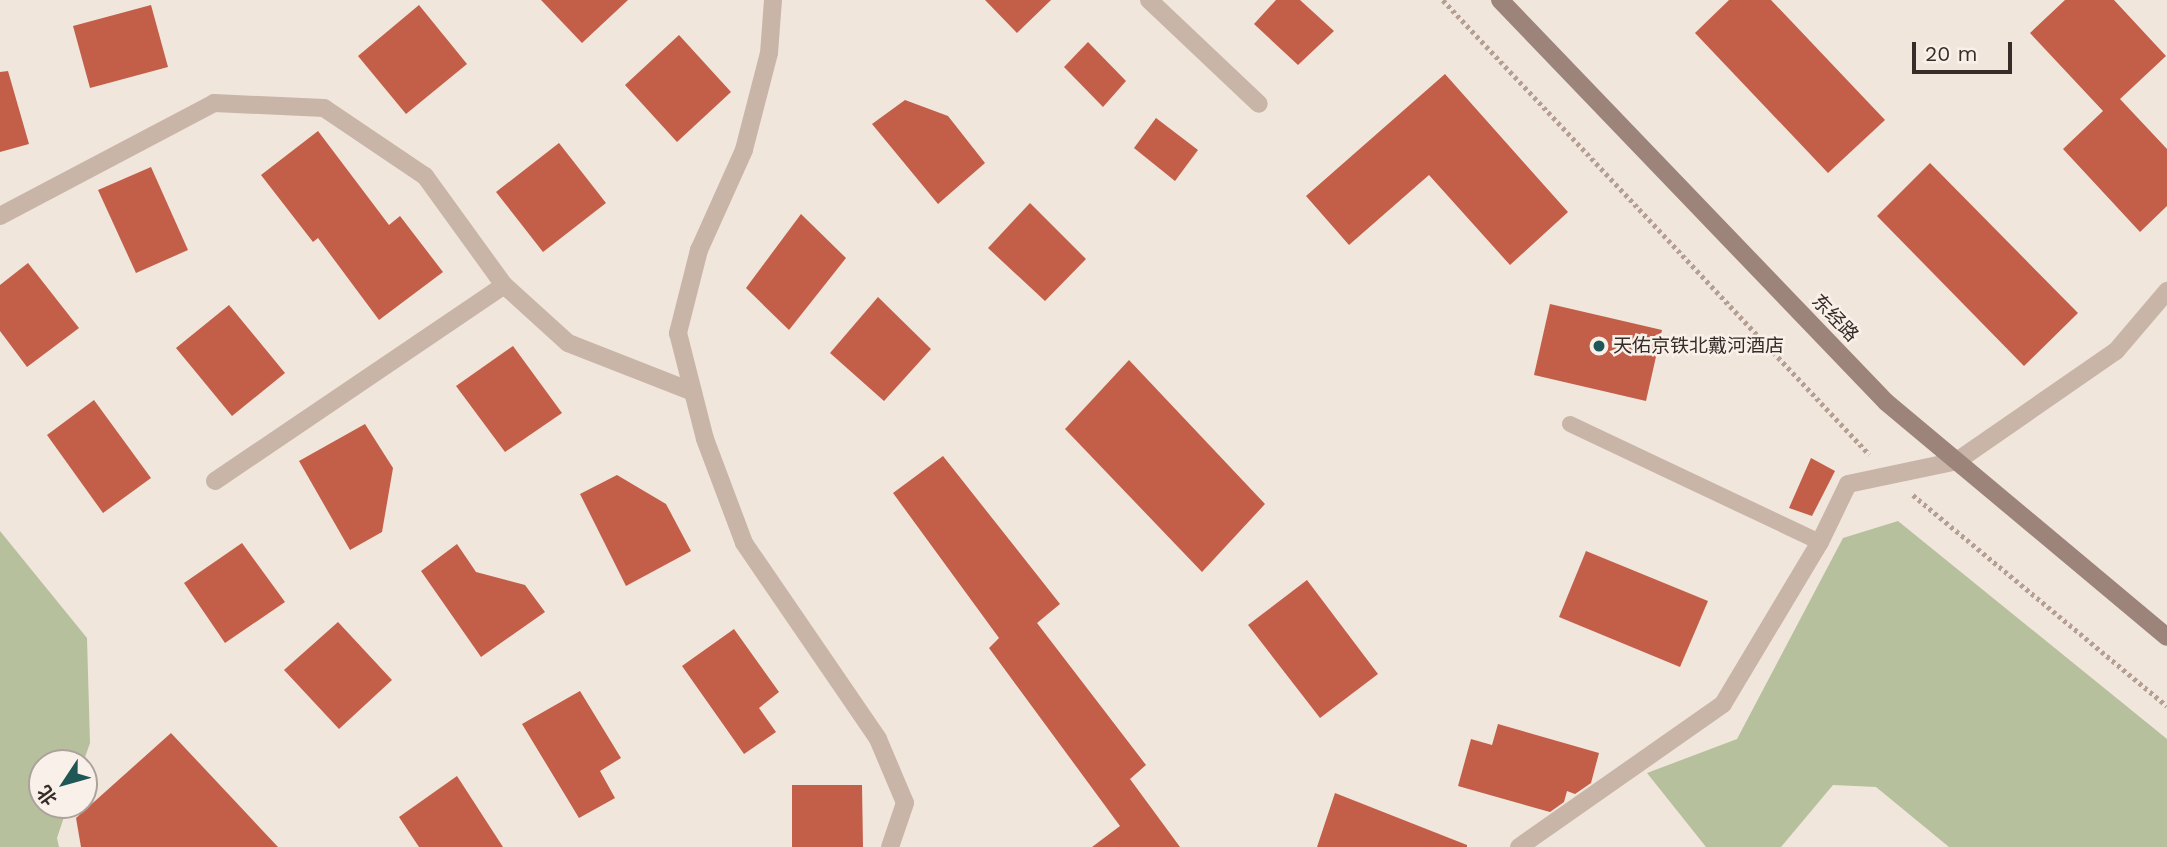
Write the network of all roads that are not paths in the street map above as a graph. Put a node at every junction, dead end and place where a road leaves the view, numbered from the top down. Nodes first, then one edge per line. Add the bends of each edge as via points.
1 (773, 0) edge
2 (1149, 0) edge
3 (1500, 0) edge
4 (1259, 104) dead end
5 (0, 216) edge
6 (504, 285) junction
7 (2167, 290) edge
8 (693, 392) junction
9 (1570, 424) dead end
10 (1957, 461) junction
11 (215, 481) dead end
12 (1820, 542) junction
13 (2167, 637) edge
14 (890, 847) edge
15 (1519, 847) edge

1 - 8 street via 769,53 744,149 699,250 678,333
2 - 4 street
3 - 10 main road, 东经路 via 1886,402
5 - 6 street via 214,103 324,108 425,176
6 - 8 street via 568,343
6 - 11 street
7 - 10 street via 2116,351
8 - 14 street via 705,439 744,543 878,739 905,803
9 - 12 lane
10 - 12 street via 1848,484
10 - 13 main road, 东经路
12 - 15 street via 1723,704

